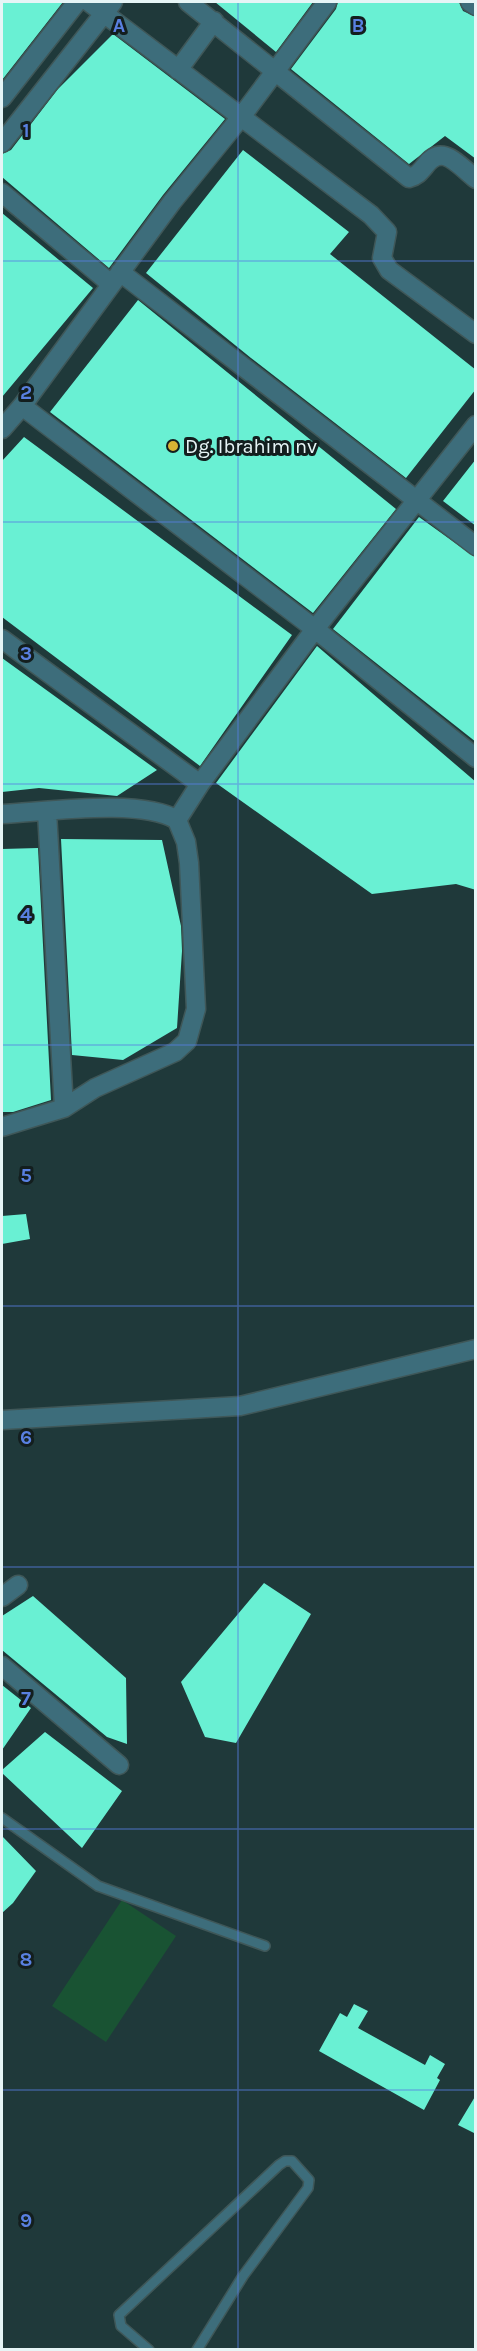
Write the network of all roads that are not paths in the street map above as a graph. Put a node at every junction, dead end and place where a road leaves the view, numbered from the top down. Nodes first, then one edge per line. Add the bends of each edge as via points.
1 (77, 2) edge
2 (89, 2) edge
3 (188, 2) edge
4 (327, 2) edge
5 (470, 2) edge
6 (476, 6) edge
7 (108, 8) edge
8 (214, 21) junction
9 (178, 70) junction
10 (276, 71) junction
11 (15, 82) junction
12 (2, 98) edge
13 (37, 98) junction
14 (242, 117) junction
15 (2, 144) edge
16 (476, 179) edge
17 (2, 193) edge
18 (116, 278) junction
19 (476, 334) edge
20 (22, 406) junction
21 (476, 425) edge
22 (2, 429) edge
23 (415, 501) junction
24 (476, 546) edge
25 (315, 629) junction
26 (2, 639) edge
27 (476, 758) edge
28 (200, 784) junction
29 (47, 812) junction
30 (2, 814) edge
31 (177, 820) junction
32 (64, 1108) junction
33 (2, 1127) edge
34 (474, 1350) edge
35 (2, 1420) edge
36 (18, 1585) dead end
37 (2, 1597) edge
38 (2, 1666) edge
39 (119, 1765) dead end
40 (2, 1818) edge
41 (265, 1946) dead end
42 (149, 2349) edge
43 (197, 2349) edge

1 - 11 street
2 - 7 street
3 - 8 street
4 - 10 street
5 - 6 street
7 - 9 street
7 - 13 street
8 - 9 street
8 - 10 street
9 - 14 street
10 - 14 street
10 - 16 street via 409,178 438,154
11 - 12 street
11 - 13 street
13 - 15 street
14 - 18 street
14 - 19 street via 371,215 387,231 382,258 389,270
17 - 18 street
18 - 20 street
18 - 23 street
20 - 22 street
20 - 25 street
21 - 23 street
23 - 24 street
23 - 25 street
25 - 27 street
25 - 28 street
26 - 28 street
28 - 31 street
29 - 30 street
29 - 31 street via 105,808 160,813
29 - 32 street
31 - 32 street via 189,863 196,972 196,1009 187,1041 175,1052 95,1088
32 - 33 street
34 - 35 street via 240,1406
36 - 37 street
38 - 39 street
40 - 41 lane via 98,1886
42 - 43 lane via 121,2326 119,2315 279,2164 292,2161 309,2180 308,2188 243,2276

